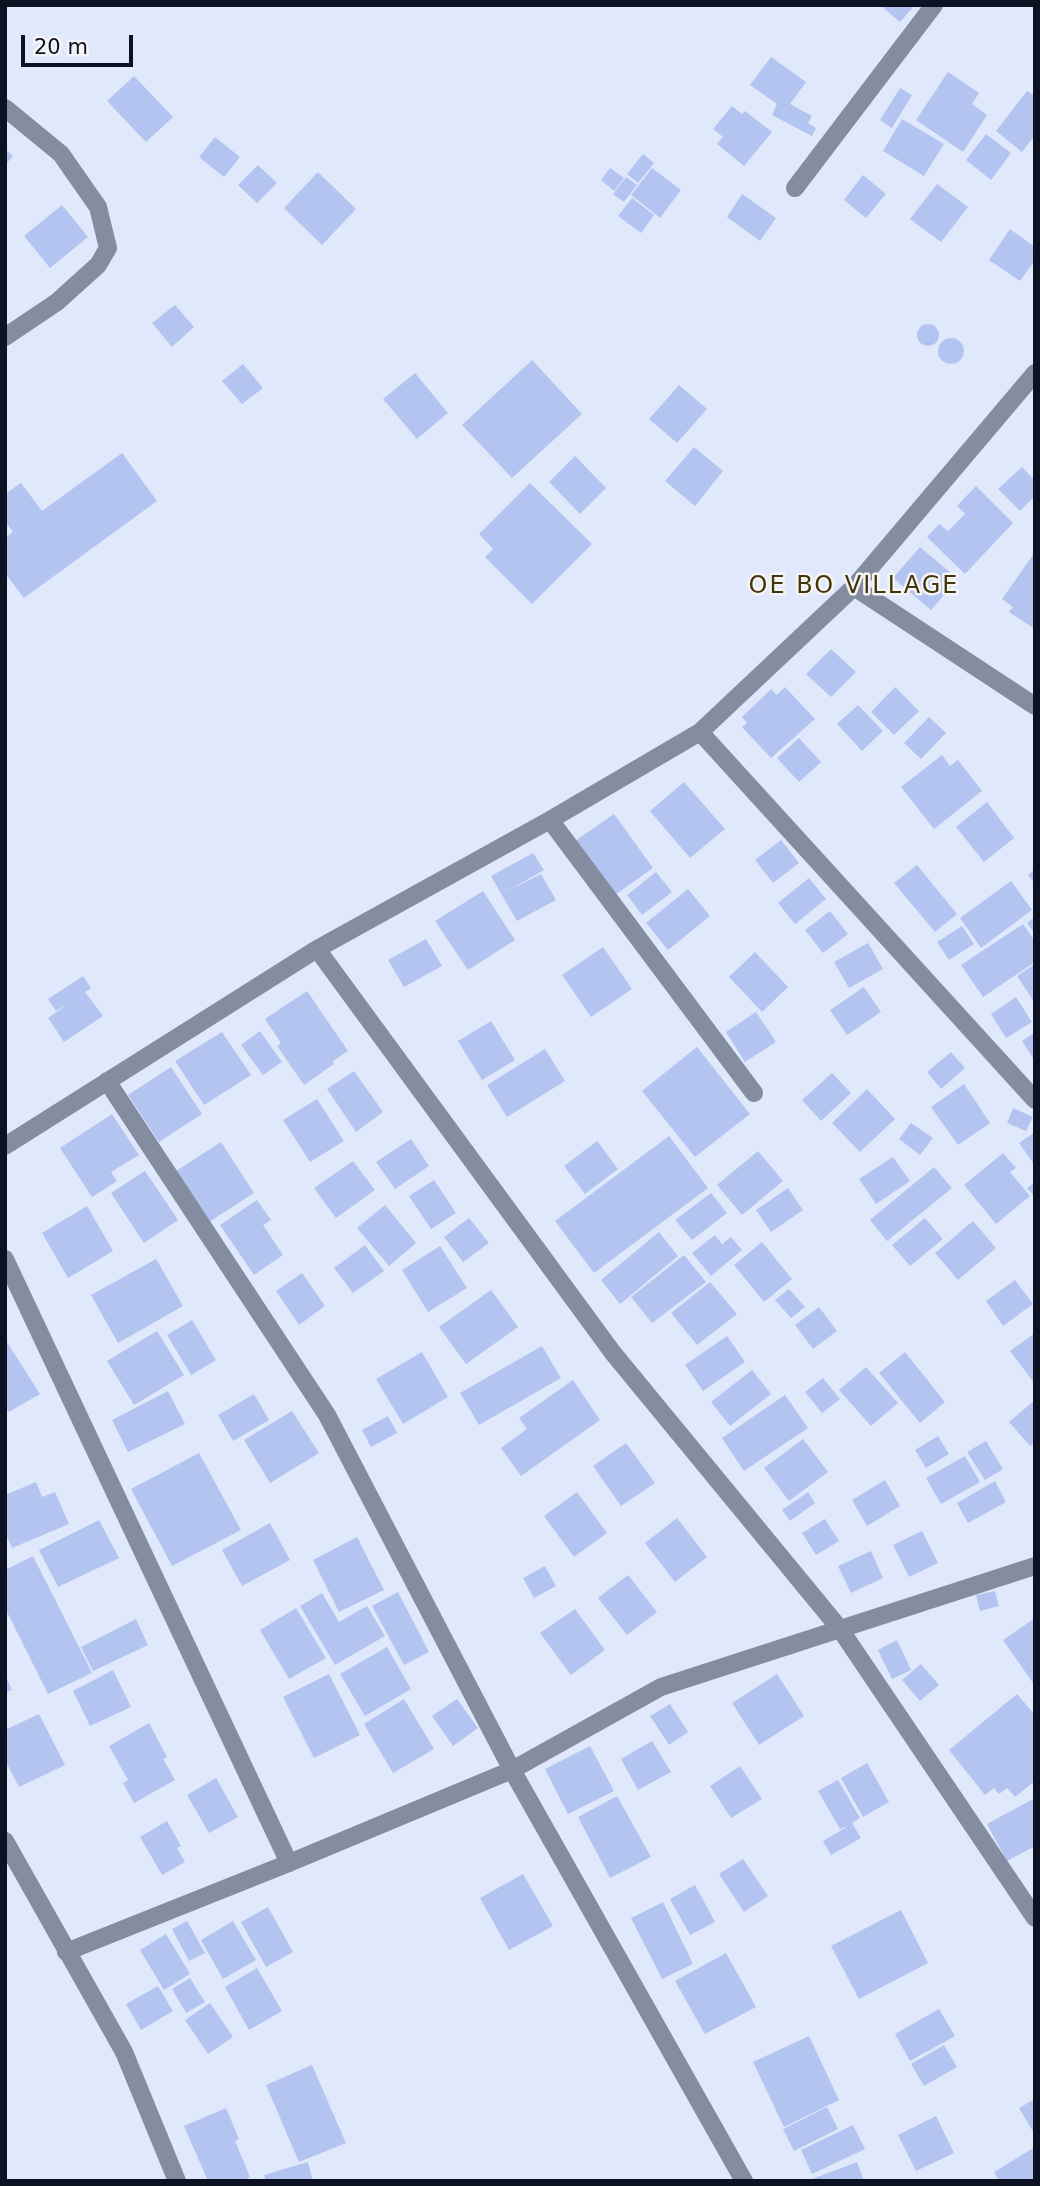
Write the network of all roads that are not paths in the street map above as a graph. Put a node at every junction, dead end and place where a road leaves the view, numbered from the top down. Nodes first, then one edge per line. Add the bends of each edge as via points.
1 (933, 5) edge
2 (5, 108) edge
3 (795, 188) dead end
4 (5, 337) edge
5 (1035, 373) edge
6 (854, 587) junction
7 (1035, 706) edge
8 (700, 732) junction
9 (550, 820) junction
10 (317, 949) junction
11 (107, 1082) junction
12 (754, 1093) dead end
13 (1035, 1100) edge
14 (5, 1146) edge
15 (5, 1259) edge
16 (1035, 1566) edge
17 (840, 1629) junction
18 (512, 1770) junction
19 (5, 1841) edge
20 (289, 1863) junction
21 (1035, 1918) edge
22 (66, 1952) junction
23 (177, 2181) edge
24 (744, 2181) edge

1 - 3 street
2 - 4 street via 61,154 97,206 108,248 57,302
5 - 6 street
6 - 7 street
6 - 8 street
8 - 9 street
8 - 13 street
9 - 10 street
9 - 12 street
10 - 11 street
10 - 17 street via 612,1353
11 - 14 street
11 - 18 street via 327,1415
15 - 20 street
16 - 17 street
17 - 18 street via 661,1687
17 - 21 street
18 - 20 street
18 - 24 street
19 - 22 street
20 - 22 street
22 - 23 street via 124,2052

